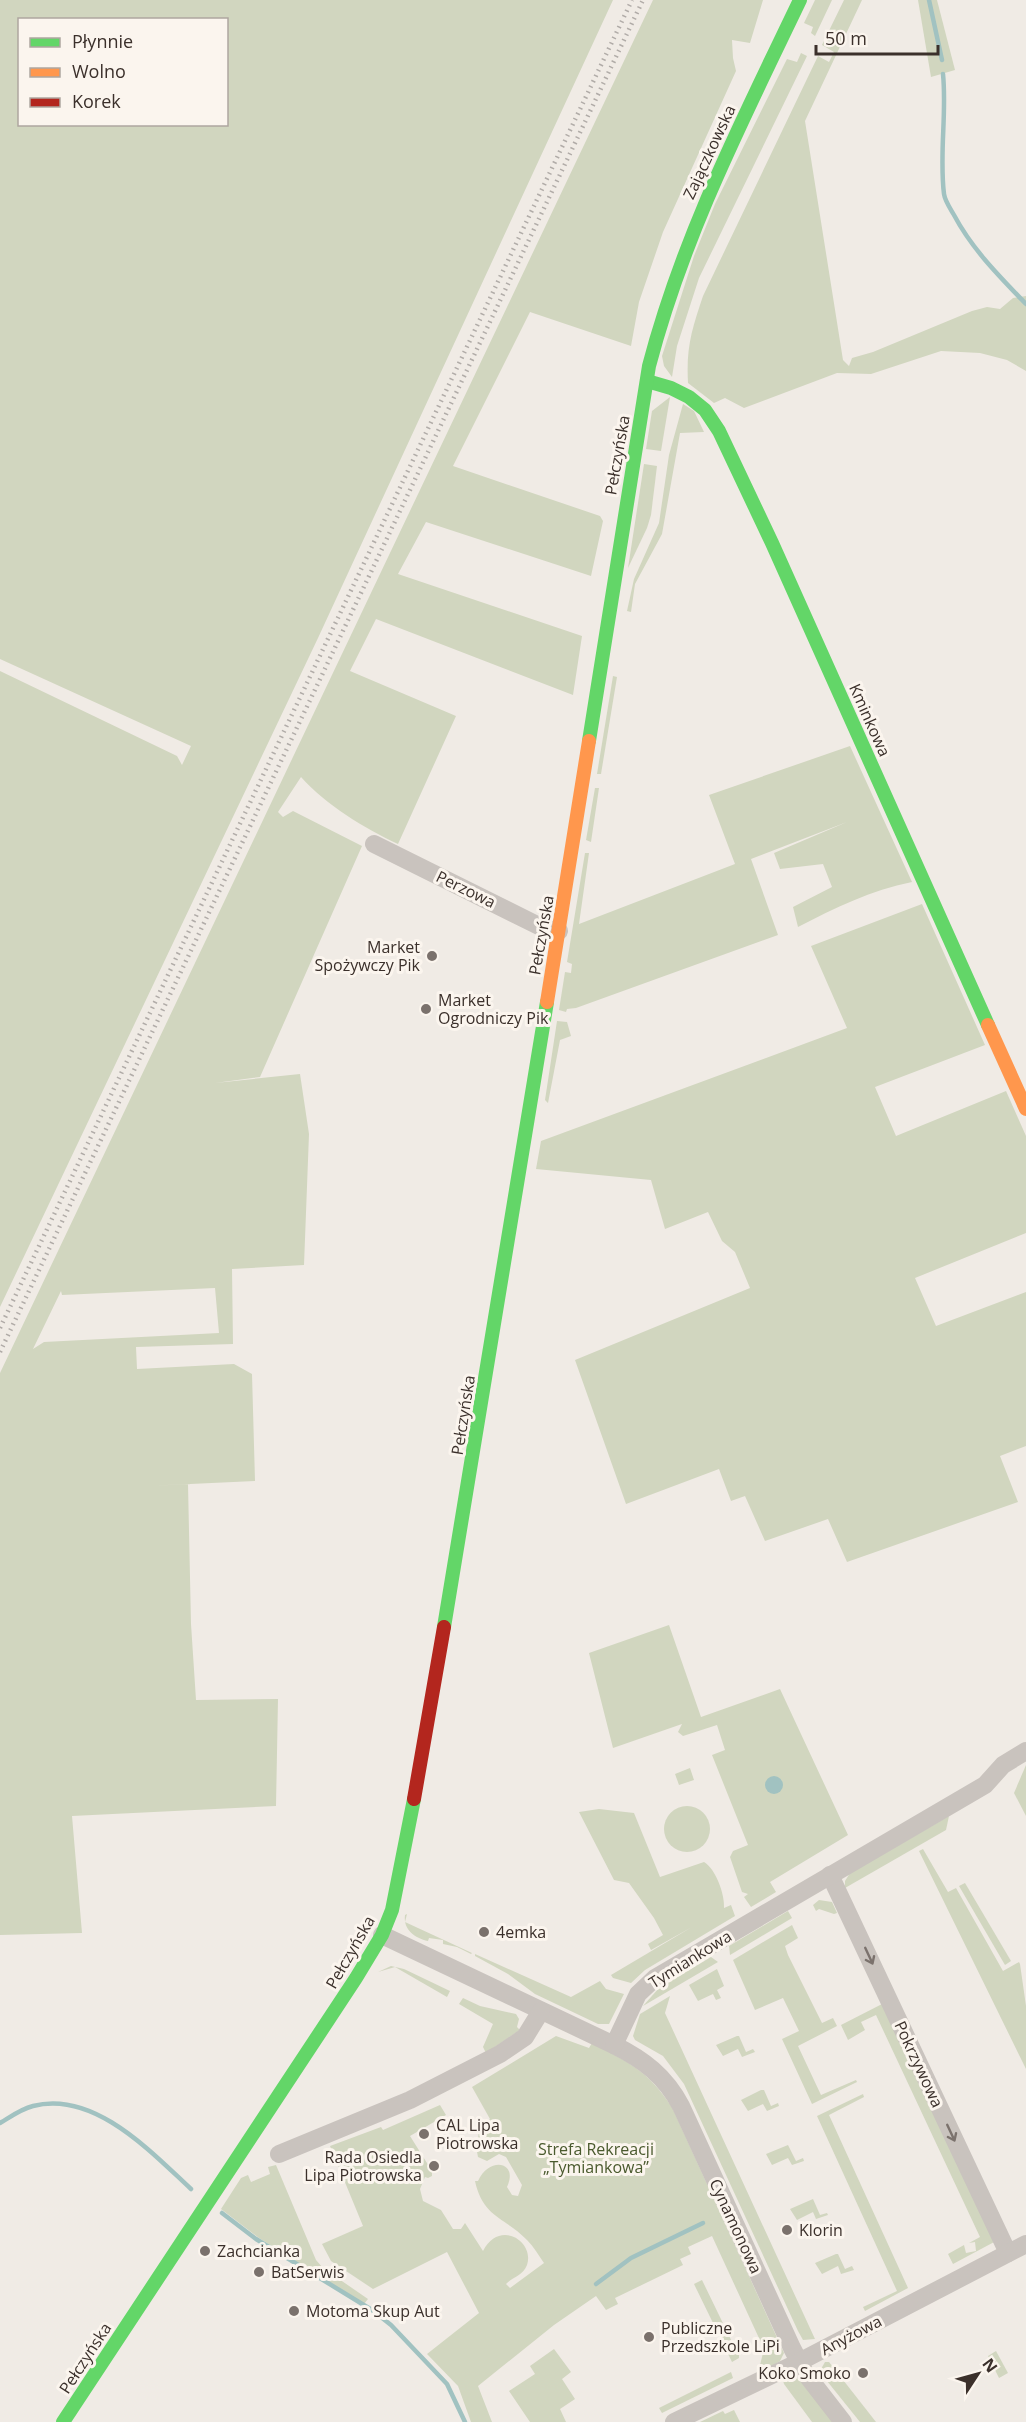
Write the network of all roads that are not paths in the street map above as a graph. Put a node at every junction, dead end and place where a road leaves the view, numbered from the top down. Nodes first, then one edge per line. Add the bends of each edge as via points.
1 (800, 0) edge
2 (659, 322) joint
3 (647, 381) junction
4 (374, 844) dead end
5 (559, 931) junction
6 (1026, 1109) edge
7 (1026, 1751) edge
8 (830, 1875) junction
9 (382, 1935) junction
10 (541, 2011) junction
11 (614, 2045) junction
12 (279, 2154) dead end
13 (1026, 2244) edge
14 (1008, 2253) junction
15 (799, 2362) junction
16 (63, 2422) edge
17 (674, 2422) edge
18 (843, 2422) edge

1 - 2 main road, Zajączkowska via 707,193
2 - 3 main road, Pełczyńska
3 - 5 main road, Pełczyńska
3 - 6 main road, Kminkowa via 677,389 694,399 719,431
4 - 5 street, Perzowa via 545,928
5 - 9 main road, Pełczyńska via 407,1839 392,1910
7 - 8 street, Tymiankowa via 1004,1765 985,1785
8 - 11 street, Tymiankowa via 647,1984 638,1994
8 -> 14 street, Pokrzywowa
9 - 10 street
9 - 16 main road, Pełczyńska
10 - 11 street
10 - 12 street via 528,2034 500,2054 410,2100
11 - 15 street, Cynamonowa via 655,2070 676,2097
13 - 14 street, Anyżowa
14 - 15 street, Anyżowa
15 - 17 street, Anyżowa
15 - 18 street, Cynamonowa

